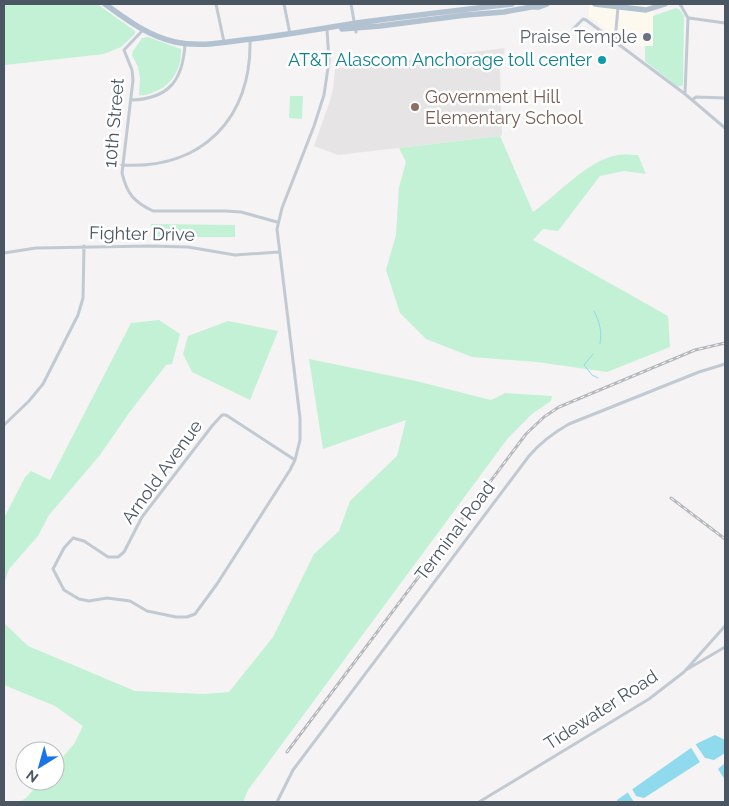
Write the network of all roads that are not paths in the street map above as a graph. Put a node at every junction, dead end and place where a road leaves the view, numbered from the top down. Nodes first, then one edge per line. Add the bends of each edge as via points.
1 (105, 4) edge
2 (216, 4) edge
3 (284, 4) edge
4 (352, 4) edge
5 (512, 4) edge
6 (548, 4) edge
7 (595, 4) edge
8 (602, 4) edge
9 (665, 4) edge
10 (680, 4) edge
11 (618, 7) junction
12 (688, 18) junction
13 (725, 22) edge
14 (356, 28) junction
15 (573, 28) dead end
16 (327, 29) junction
17 (144, 30) junction
18 (290, 34) junction
19 (250, 40) junction
20 (224, 42) junction
21 (615, 42) junction
22 (185, 43) junction
23 (685, 94) junction
24 (725, 98) edge
25 (131, 100) junction
26 (692, 100) junction
27 (725, 128) edge
28 (122, 165) junction
29 (277, 222) junction
30 (84, 246) junction
31 (279, 252) junction
32 (4, 253) edge
33 (725, 364) edge
34 (4, 425) edge
35 (295, 460) junction
36 (725, 626) edge
37 (725, 647) edge
38 (684, 672) junction
39 (277, 802) edge
40 (479, 802) edge

1 - 17 main road
2 - 20 street
3 - 18 street
4 - 14 street
5 - 14 main road
6 - 14 main road
7 - 8 main road
8 - 11 main road
9 - 11 main road via 646,10
10 - 12 street
11 - 21 street
12 - 13 street
12 - 23 street
14 - 16 main road
15 - 21 street via 586,20
16 - 18 main road
16 - 29 street, Arnold Avenue via 329,61 324,95
17 - 22 main road
17 - 25 street, 10th Street via 124,50 132,70
18 - 19 main road
19 - 20 main road
19 - 28 street via 245,86 230,118 219,131 206,143 164,163
20 - 22 main road
21 - 23 street
22 - 25 street via 182,69 170,87 152,98
23 - 26 street
24 - 26 street
25 - 28 street, 10th Street
26 - 27 street
28 - 29 street, 10th Street via 129,194 153,211 241,212
29 - 31 street, Arnold Avenue
30 - 31 street, Fighter Drive via 174,246 235,255
30 - 32 street, Fighter Drive
30 - 34 street via 83,298 78,315 43,384
31 - 35 street, Arnold Avenue via 300,418 300,440
33 - 39 street, Terminal Road via 568,424 540,443 293,770
35 - 35 street, Arnold Avenue via 195,614 176,617 147,611 130,601 78,599 64,590 53,569 73,538 84,541 108,557 118,557 124,552 142,517 222,415
36 - 38 street, Tidewater Road
37 - 38 street
38 - 40 street, Tidewater Road via 650,699

